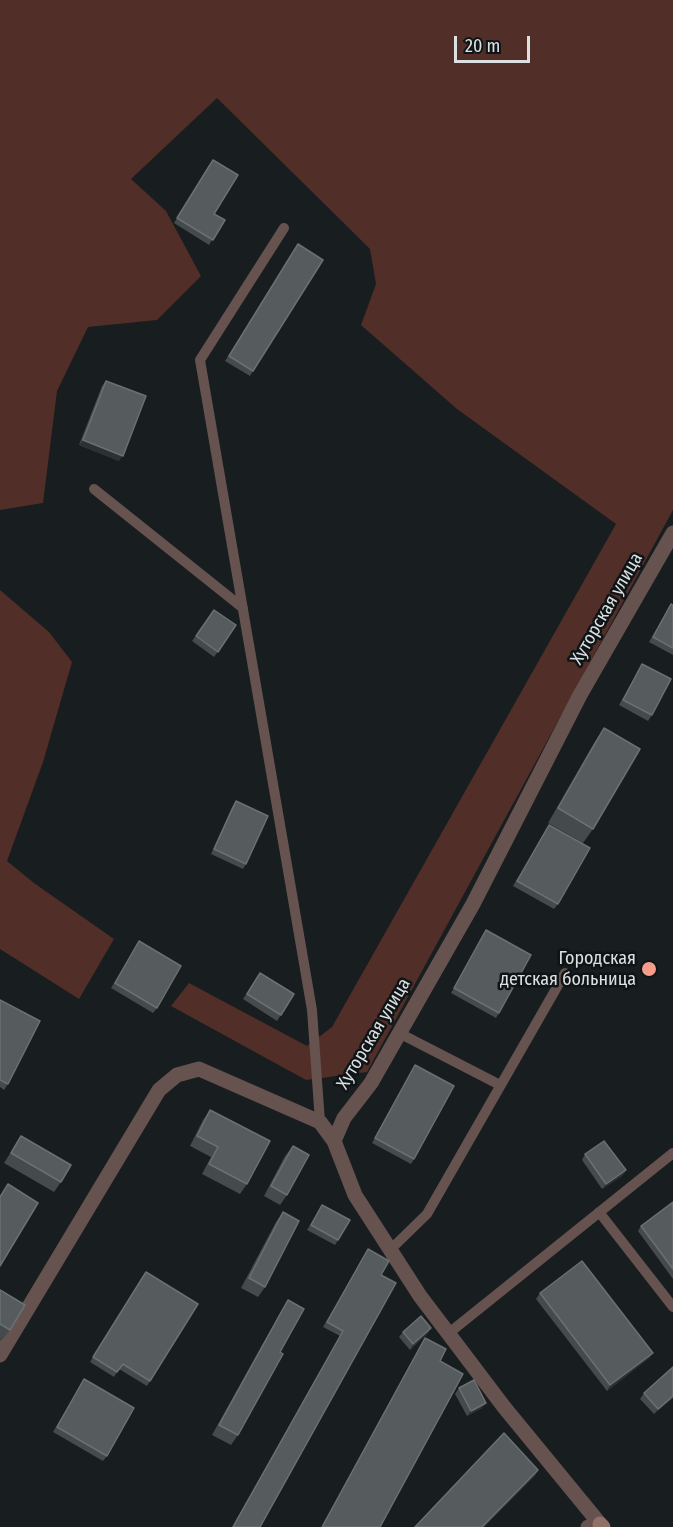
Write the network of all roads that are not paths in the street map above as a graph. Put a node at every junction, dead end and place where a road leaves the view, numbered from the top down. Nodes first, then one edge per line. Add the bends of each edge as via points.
1 (284, 228) dead end
2 (94, 489) dead end
3 (673, 533) edge
4 (243, 608) junction
5 (565, 973) dead end
6 (399, 1033) junction
7 (500, 1085) junction
8 (320, 1122) junction
9 (334, 1141) junction
10 (673, 1153) edge
11 (599, 1212) junction
12 (390, 1250) junction
13 (673, 1307) edge
14 (449, 1333) junction
15 (0, 1355) edge
16 (597, 1526) edge

1 - 4 lane via 200,360
2 - 4 lane
3 - 6 street, Хуторская улица via 580,695 473,904
4 - 8 lane via 312,1010
5 - 7 lane
6 - 7 lane
6 - 9 street, Хуторская улица via 371,1083 344,1118
7 - 12 lane via 427,1214
8 - 9 street
8 - 15 street via 199,1069 177,1075 159,1090
9 - 12 street via 355,1195
10 - 11 lane
11 - 13 lane
11 - 14 lane
12 - 14 street
14 - 16 street

